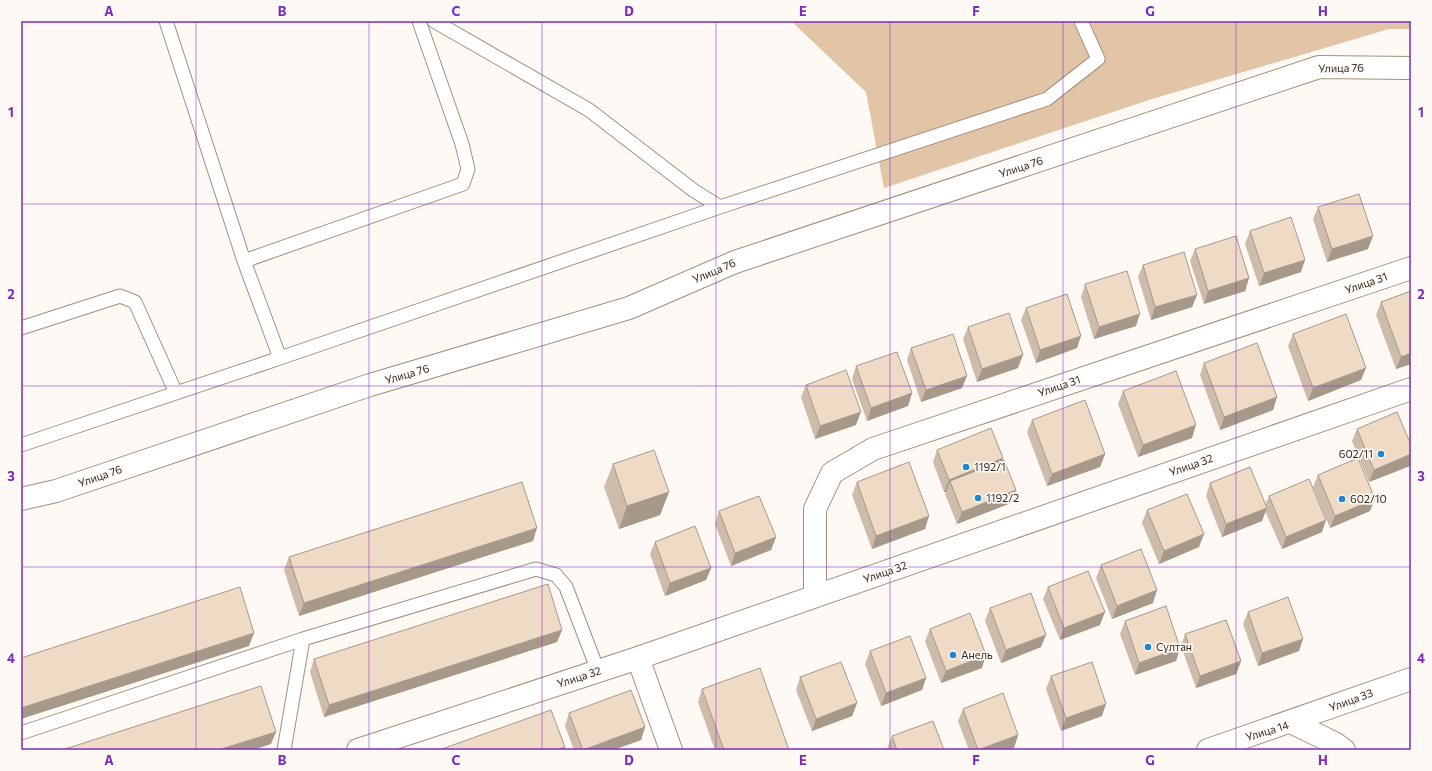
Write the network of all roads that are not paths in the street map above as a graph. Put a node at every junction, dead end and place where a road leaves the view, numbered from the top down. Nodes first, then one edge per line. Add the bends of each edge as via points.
1 (166, 21) edge
2 (419, 21) edge
3 (434, 21) edge
4 (1081, 21) edge
5 (1411, 68) edge
6 (720, 207) junction
7 (244, 260) junction
8 (1411, 268) edge
9 (21, 328) edge
10 (280, 358) junction
11 (1411, 389) edge
12 (176, 394) junction
13 (21, 444) edge
14 (21, 499) edge
15 (815, 596) junction
16 (303, 639) junction
17 (638, 658) junction
18 (598, 671) junction
19 (1411, 678) edge
20 (1291, 722) junction
21 (21, 733) edge
22 (284, 750) edge
23 (358, 750) edge
24 (671, 750) edge
25 (1208, 750) edge
26 (1344, 750) edge

1 - 7 lane
2 - 7 lane via 462,144 468,169 463,184
3 - 6 lane via 589,110 693,190
4 - 6 lane via 1098,59 1047,100
5 - 14 street, Улица 76 via 1320,67 735,262 629,308 370,385 56,491
6 - 10 lane
7 - 10 lane
8 - 15 street, Улица 31 via 873,449 832,473 815,509
9 - 12 lane via 120,296 135,302
10 - 12 lane
11 - 15 street, Улица 32
12 - 13 lane
15 - 17 street, Улица 32
16 - 18 lane via 536,569 556,575 566,587
16 - 21 lane
16 - 22 lane
17 - 18 street, Улица 32
17 - 24 street
18 - 23 street, Улица 32
19 - 20 street, Улица 33
20 - 25 street, Улица 14
20 - 26 street, Улица 14

